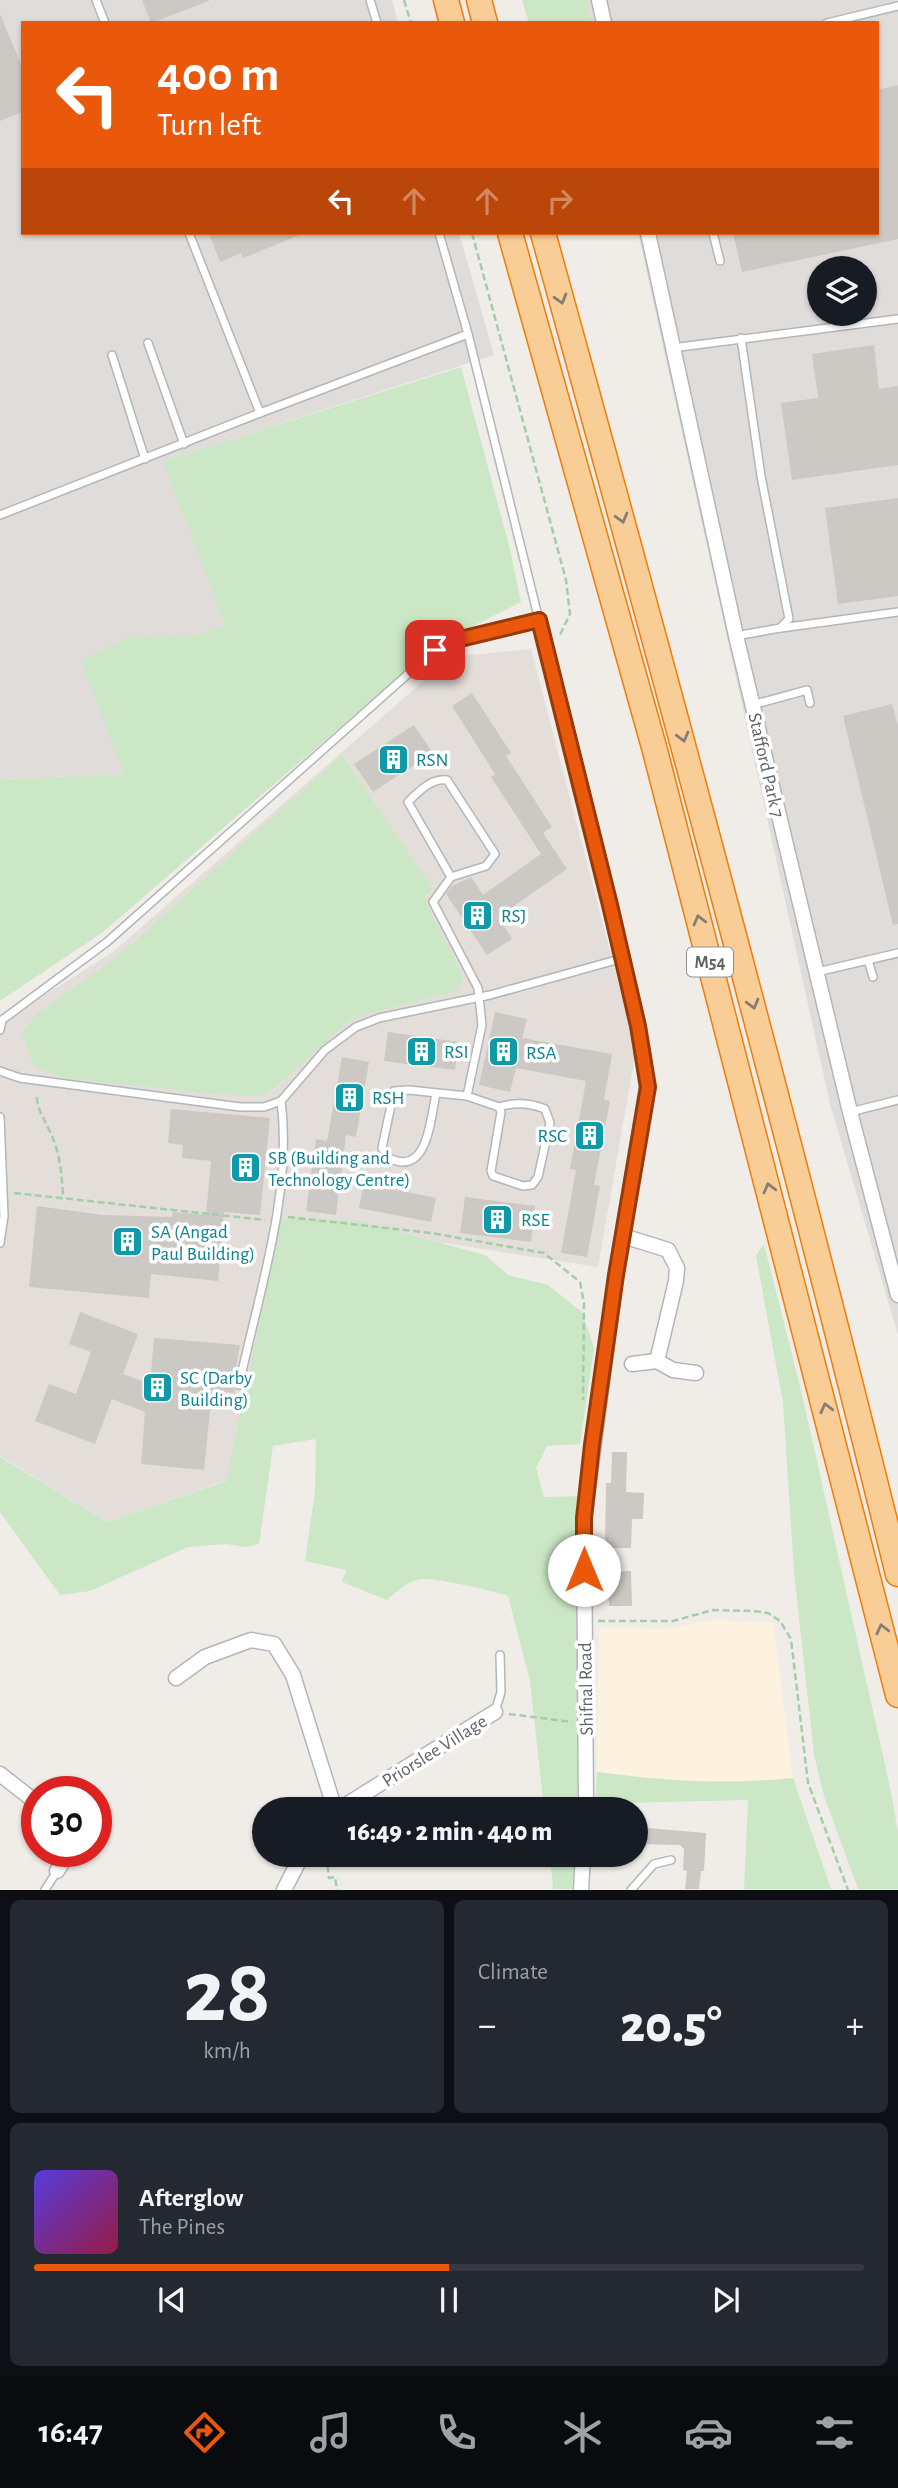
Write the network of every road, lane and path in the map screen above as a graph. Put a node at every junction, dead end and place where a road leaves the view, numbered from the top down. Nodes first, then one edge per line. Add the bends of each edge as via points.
1 (96, 0) edge
2 (370, 0) edge
3 (404, 0) edge
4 (446, 0) edge
5 (479, 0) edge
6 (599, 0) edge
7 (898, 6) edge
8 (104, 21) edge
9 (376, 21) edge
10 (410, 21) edge
11 (451, 21) edge
12 (484, 21) edge
13 (604, 21) edge
14 (835, 21) edge
15 (190, 235) edge
16 (440, 235) edge
17 (473, 235) edge
18 (511, 235) edge
19 (544, 235) edge
20 (648, 235) edge
21 (714, 235) edge
22 (720, 261) dead end
23 (898, 319) edge
24 (468, 334) junction
25 (741, 338) junction
26 (148, 343) dead end
27 (671, 348) junction
28 (112, 355) dead end
29 (260, 413) junction
30 (184, 444) junction
31 (145, 459) junction
32 (0, 515) edge
33 (898, 612) edge
34 (539, 620) junction
35 (780, 628) junction
36 (736, 636) junction
37 (552, 671) junction
38 (810, 704) dead end
39 (752, 705) junction
40 (451, 877) junction
41 (898, 953) edge
42 (620, 959) junction
43 (868, 960) junction
44 (817, 972) junction
45 (873, 977) dead end
46 (478, 997) junction
47 (0, 1030) edge
48 (0, 1071) edge
49 (436, 1094) junction
50 (467, 1096) junction
51 (37, 1097) dead end
52 (898, 1100) edge
53 (281, 1101) junction
54 (499, 1107) junction
55 (850, 1112) junction
56 (0, 1117) edge
57 (3, 1192) junction
58 (63, 1196) junction
59 (276, 1219) junction
60 (623, 1236) junction
61 (0, 1242) edge
62 (895, 1271) edge
63 (898, 1294) edge
64 (657, 1361) junction
65 (632, 1364) dead end
66 (696, 1373) dead end
67 (239, 1385) dead end
68 (583, 1408) dead end
69 (898, 1574) edge
70 (584, 1622) junction
71 (500, 1655) dead end
72 (176, 1678) dead end
73 (898, 1695) edge
74 (495, 1712) junction
75 (586, 1724) junction
76 (0, 1774) edge
77 (21, 1790) edge
78 (332, 1797) edge
79 (357, 1797) edge
80 (586, 1797) edge
81 (671, 1860) dead end
82 (60, 1867) edge
83 (296, 1867) edge
84 (328, 1867) edge
85 (582, 1867) edge
86 (57, 1871) joint
87 (45, 1889) edge
88 (284, 1889) edge
89 (337, 1889) edge
90 (581, 1889) edge
91 (631, 1889) edge
92 (848, 1889) edge

1 - 8 lane
2 - 9 lane
3 - 10 path
4 - 11 highway
5 - 12 highway
6 - 13 street
7 - 14 lane
15 - 29 lane
16 - 24 lane
17 - 37 path via 566,580 570,614 560,632
73 -> 18 highway, M54 via 654,747
19 -> 69 highway, M54 via 684,742
20 - 27 street, Stafford Park 7
21 - 22 lane
23 - 25 lane
24 - 29 lane
24 - 34 lane
25 - 27 lane
25 - 35 lane via 761,476 789,619
26 - 30 lane
27 - 36 street, Stafford Park 7
28 - 31 lane
29 - 30 lane
30 - 31 lane
31 - 32 lane
33 - 35 lane
34 - 37 street, Shifnal Road
34 - 47 lane via 456,640 435,650 107,942 2,1020
35 - 36 lane
36 - 39 street, Stafford Park 7
37 - 42 street, Shifnal Road
38 - 39 lane via 807,690
39 - 44 street, Stafford Park 7
40 - 40 lane via 408,802 439,779 447,780 495,854 486,866
40 - 46 lane via 433,902 471,971
41 - 43 lane
42 - 46 lane
42 - 60 street, Shifnal Road via 648,1087
43 - 44 lane
43 - 45 lane
44 - 55 street, Stafford Park 7
46 - 50 lane via 482,1025
46 - 53 lane via 356,1027 325,1050
48 - 53 lane via 20,1078 240,1107
49 - 49 lane via 394,1091 383,1148 389,1158 416,1160
49 - 50 lane
50 - 54 lane
51 - 58 path via 37,1107 52,1136
52 - 55 lane
53 - 59 lane via 283,1148
54 - 54 lane via 501,1120 491,1171 497,1179 531,1185 538,1177 548,1116 535,1105
55 - 62 street, Stafford Park 7
56 - 57 lane
57 - 58 path
57 - 61 lane
58 - 59 path
59 - 67 lane
59 - 68 path via 432,1233 544,1253 580,1282
60 - 64 street via 668,1250 677,1268
60 - 70 street, Shifnal Road via 584,1518
62 - 63 street, Stafford Park 7
64 - 65 street
64 - 66 street via 673,1370
70 - 75 street, Shifnal Road
70 - 92 path via 673,1621 713,1610 768,1613 780,1621 791,1639 808,1783
71 - 74 lane via 501,1692
72 - 78 street, Priorslee Village via 205,1657 251,1640 274,1644 293,1675
74 - 75 path
74 - 79 street, Priorslee Village
75 - 80 street, Shifnal Road
76 - 77 street
81 - 91 lane via 654,1864
82 - 86 street
83 - 88 street
84 - 89 path
85 - 90 street
86 - 87 lane

